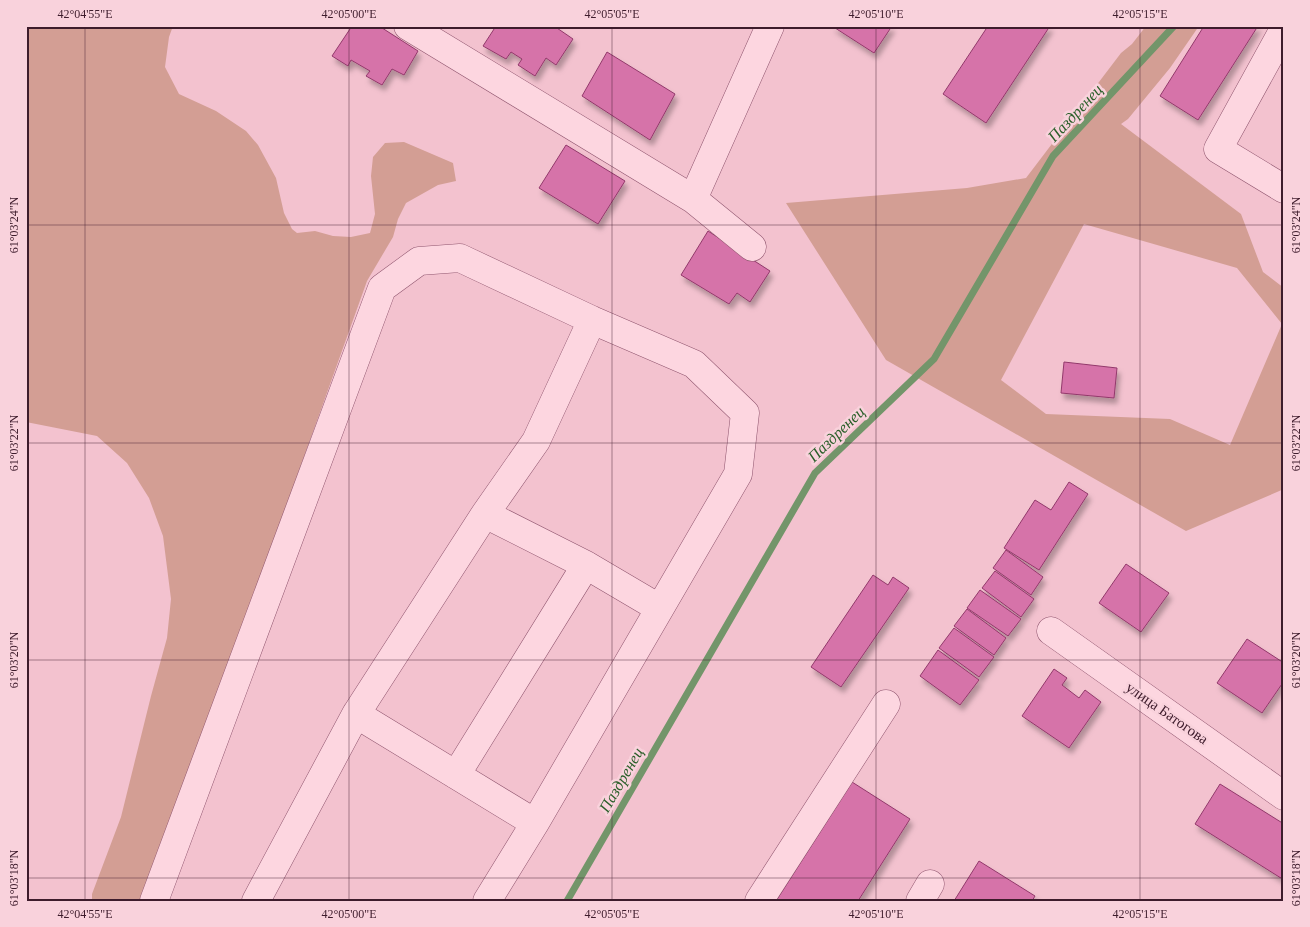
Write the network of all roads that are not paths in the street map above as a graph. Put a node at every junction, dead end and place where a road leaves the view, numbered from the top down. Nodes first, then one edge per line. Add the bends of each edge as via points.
1 (408, 26) edge
2 (770, 26) edge
3 (1284, 29) edge
4 (1284, 189) edge
5 (693, 199) junction
6 (752, 247) dead end
7 (592, 320) junction
8 (485, 514) junction
9 (586, 565) junction
10 (659, 608) junction
11 (1051, 631) dead end
12 (886, 704) dead end
13 (356, 714) junction
14 (456, 775) junction
15 (1283, 795) edge
16 (535, 823) junction
17 (154, 901) edge
18 (256, 901) edge
19 (487, 901) edge
20 (759, 901) edge

1 - 5 street
2 - 5 street
3 - 4 street via 1218,149
5 - 6 street
7 - 8 street via 536,441
7 - 10 street via 694,364 745,413 738,474
7 - 17 street via 460,258 419,260 382,288
8 - 9 street
8 - 13 street
9 - 10 street
9 - 14 street
10 - 16 street
11 - 15 street, улица Батогова
12 - 20 street
13 - 14 street
13 - 18 street
14 - 16 street
16 - 19 street

